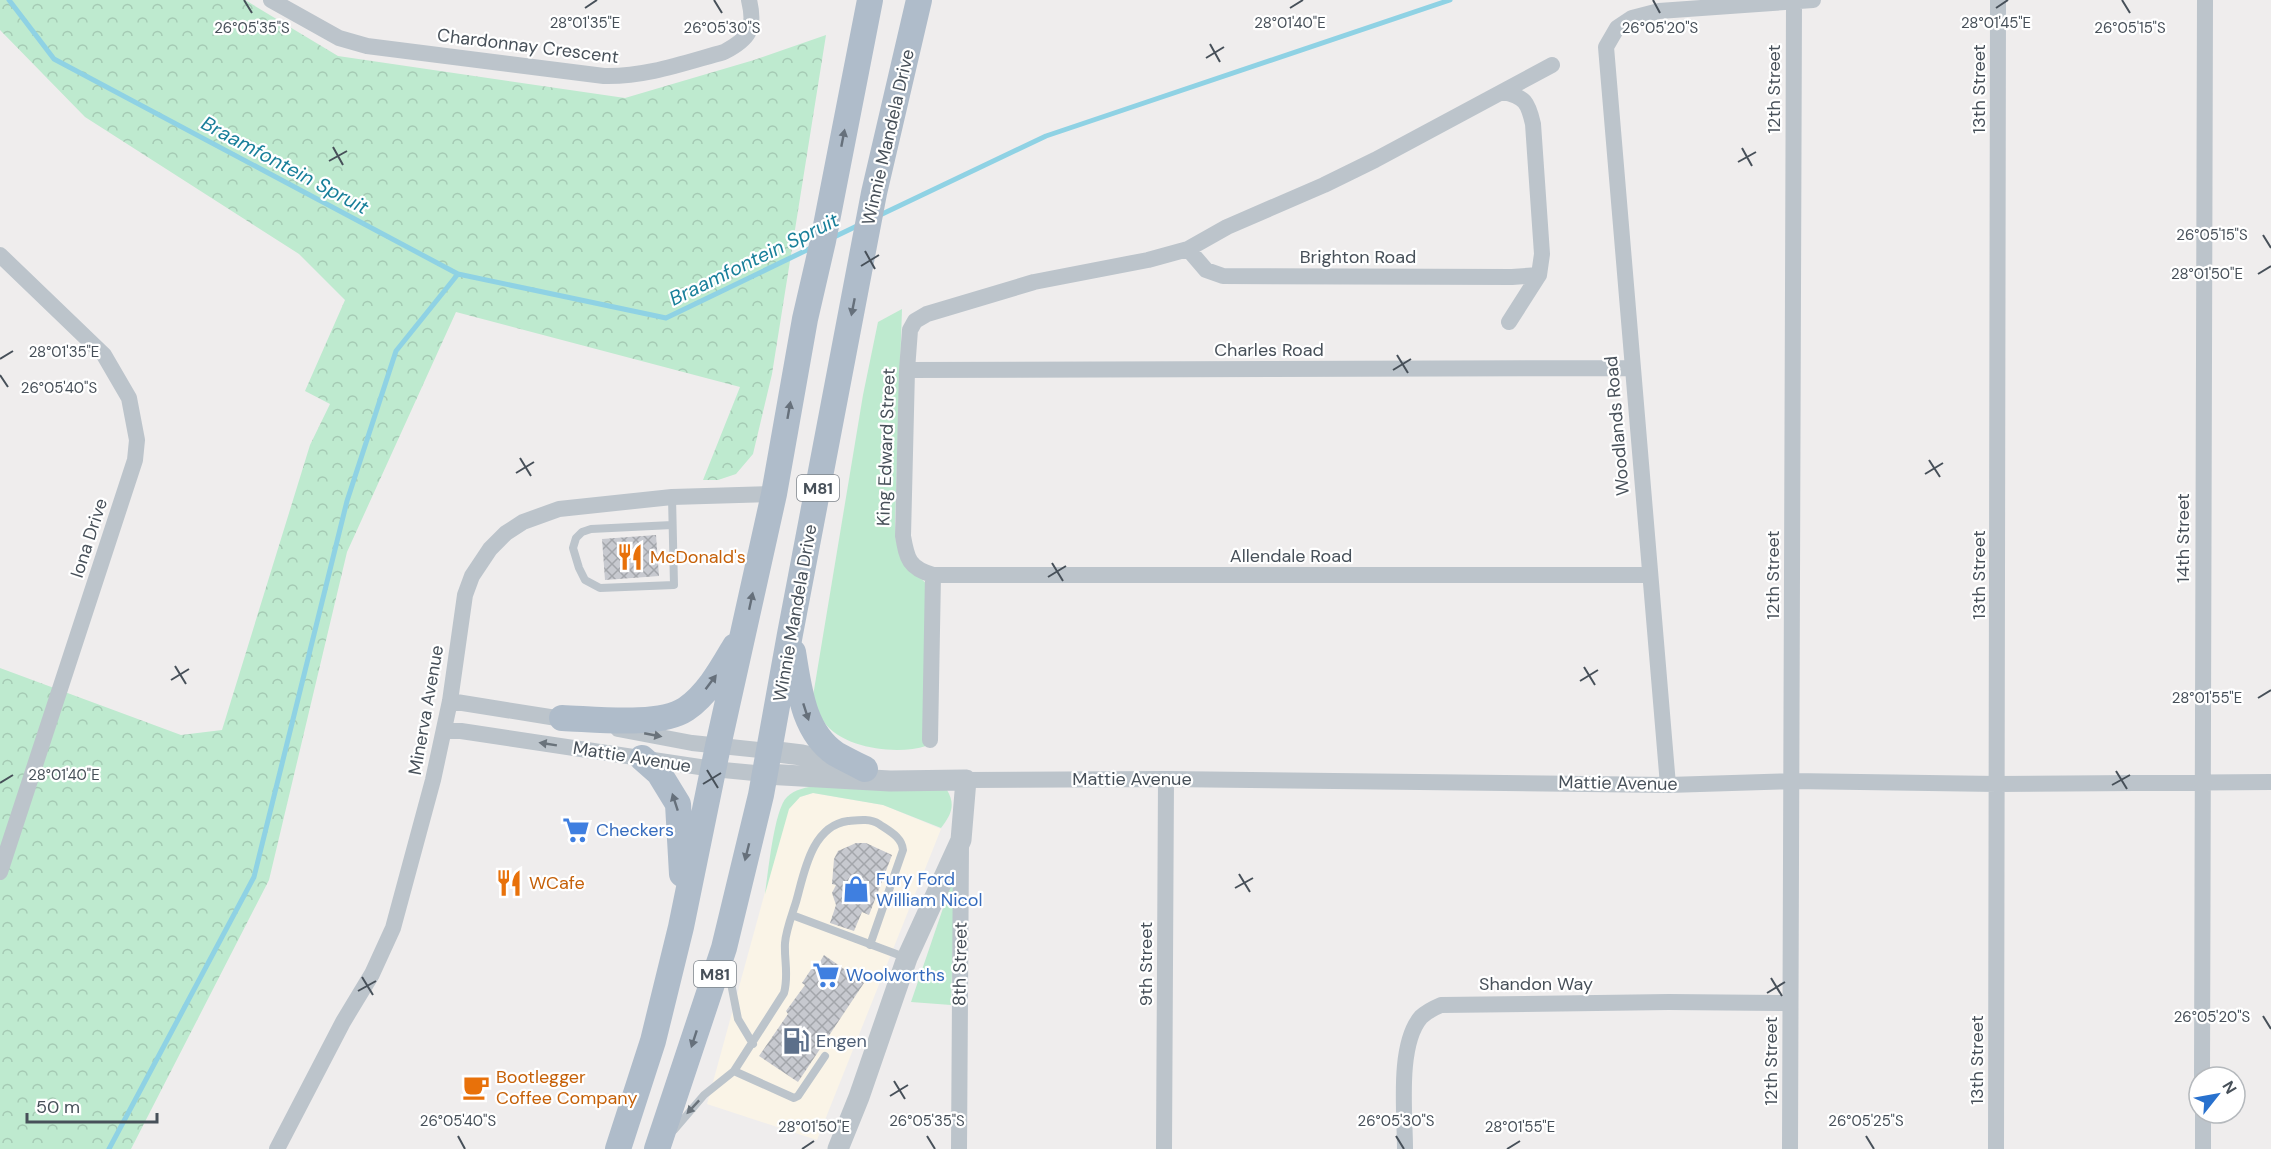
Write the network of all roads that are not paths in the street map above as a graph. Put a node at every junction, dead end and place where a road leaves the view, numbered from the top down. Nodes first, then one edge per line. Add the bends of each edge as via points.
1 (271, 0) edge
2 (748, 0) edge
3 (870, 0) edge
4 (920, 0) edge
5 (1813, 0) edge
6 (1998, 0) edge
7 (2205, 0) edge
8 (1794, 2) junction
9 (1552, 65) dead end
10 (1503, 92) junction
11 (1188, 249) junction
12 (0, 255) edge
13 (1539, 275) junction
14 (1509, 322) dead end
15 (1632, 368) junction
16 (907, 370) junction
17 (774, 494) junction
18 (672, 497) junction
19 (672, 525) junction
20 (933, 575) junction
21 (1650, 575) junction
22 (745, 630) junction
23 (790, 634) junction
24 (450, 701) junction
25 (562, 718) junction
26 (444, 731) junction
27 (930, 740) dead end
28 (642, 758) junction
29 (715, 758) junction
30 (767, 763) junction
31 (865, 769) junction
32 (1166, 779) junction
33 (966, 780) junction
34 (1792, 781) junction
35 (2271, 782) edge
36 (2202, 783) junction
37 (1997, 784) junction
38 (1668, 785) junction
39 (961, 840) junction
40 (0, 872) edge
41 (792, 915) junction
42 (870, 945) junction
43 (724, 948) junction
44 (907, 958) junction
45 (667, 984) junction
46 (1790, 1003) junction
47 (753, 1044) junction
48 (825, 1056) dead end
49 (2202, 1065) edge
50 (734, 1071) junction
51 (2202, 1125) edge
52 (277, 1149) edge
53 (618, 1149) edge
54 (658, 1149) edge
55 (838, 1149) edge
56 (959, 1149) edge
57 (1164, 1149) edge
58 (1405, 1149) edge
59 (1791, 1149) edge
60 (1996, 1149) edge
61 (2203, 1149) edge

1 - 2 street, Chardonnay Crescent via 339,38 367,46 621,77 640,75 735,46 747,37 751,27
17 -> 3 main road, M81
4 -> 23 main road, Winnie Mandela Drive / M81 via 885,142
5 - 8 street, Woodlands Road
6 - 37 street, 13th Street
7 - 36 street, 14th Street
8 - 15 street, Woodlands Road via 1659,11 1632,18 1617,28 1606,47
8 - 34 street, 12th Street
9 - 10 street
10 - 11 street via 1352,171 1227,227
10 - 13 street via 1525,102 1533,124 1542,254
11 - 13 street, Brighton Road via 1206,270 1223,276
11 - 16 street, King Edward Street via 1034,282 927,314 911,326
12 - 40 street, Iona Drive via 104,355 129,398 137,440 135,460
13 - 14 street
15 - 16 street, Charles Road
15 - 21 street, Woodlands Road
16 - 20 street, King Edward Street via 903,536 910,562 919,571
17 - 18 street, Minerva Avenue
22 -> 17 main road, M81
18 - 19 lane
18 - 24 street, Minerva Avenue via 559,509 523,522 506,533 472,576 465,595
19 - 19 lane via 674,585 600,588 585,580 573,548 582,532
20 - 21 street, Allendale Road
20 - 27 street
21 - 38 street, Woodlands Road
25 -> 22 main road via 650,720 679,713 704,692
22 - 29 main road, M81
23 - 30 main road, Winnie Mandela Drive / M81
23 -> 31 main road via 803,704 812,728 836,753
24 - 25 street, Mattie Avenue
24 - 26 street, Minerva Avenue
25 -> 29 street, Mattie Avenue
28 -> 26 street, Mattie Avenue
26 - 52 street, Minerva Avenue via 393,928
28 - 29 street, Mattie Avenue
45 -> 28 main road via 683,871 678,804 659,773
29 - 30 street, Mattie Avenue
29 - 30 street, Mattie Avenue
29 - 45 main road, M81
30 - 31 street, Mattie Avenue via 802,755
30 - 33 street, Mattie Avenue via 890,781
30 -> 43 main road, Winnie Mandela Drive / M81
31 - 33 street, Mattie Avenue
32 - 33 street, Mattie Avenue
32 - 38 street, Mattie Avenue
32 - 57 street, 9th Street
33 - 39 street, 8th Street
34 - 37 street, Mattie Avenue
34 - 38 street, Mattie Avenue
34 - 46 street, 12th Street
35 - 36 street, Mattie Avenue
36 - 37 street, Mattie Avenue
36 - 49 street, 14th Street
37 - 60 street, 13th Street
39 - 44 street
39 - 56 street, 8th Street
41 - 42 lane
41 - 42 lane via 810,854 826,832 843,822 876,822 900,839 903,850
41 - 47 lane via 785,941 784,993
42 - 44 lane
43 - 47 lane via 738,1019
43 -> 54 main road, Winnie Mandela Drive / M81
44 - 55 street
45 - 53 main road, M81
46 - 58 street, Shandon Way via 1441,1005 1423,1015 1410,1037 1405,1077
46 - 59 street, 12th Street
47 - 50 lane
48 - 50 lane via 794,1098
50 -> 54 lane via 690,1109
51 - 61 street

